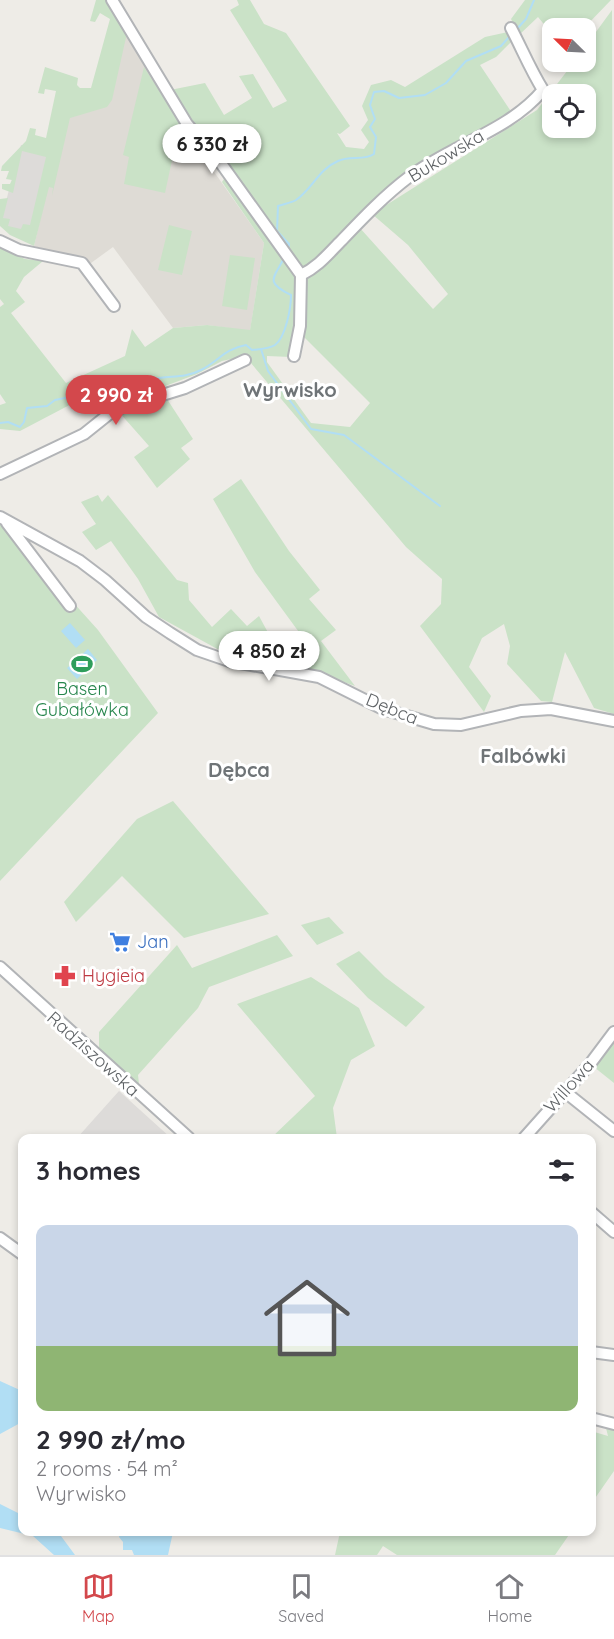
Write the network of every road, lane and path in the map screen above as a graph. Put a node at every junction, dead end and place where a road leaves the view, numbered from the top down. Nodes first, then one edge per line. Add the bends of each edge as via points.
1 (112, 0) edge
2 (513, 32) dead end
3 (0, 241) edge
4 (301, 275) junction
5 (114, 306) dead end
6 (294, 356) dead end
7 (245, 360) dead end
8 (0, 474) edge
9 (2, 519) edge
10 (70, 606) dead end
11 (614, 721) edge
12 (0, 967) edge
13 (614, 1032) edge
14 (564, 1091) junction
15 (614, 1131) edge
16 (185, 1134) edge
17 (527, 1134) edge
18 (596, 1216) edge
19 (614, 1232) edge
20 (0, 1238) edge
21 (18, 1251) edge
22 (596, 1353) edge
23 (614, 1355) edge
24 (596, 1419) edge
25 (614, 1424) edge

1 - 4 street via 188,124
2 - 4 street, Bukowska via 525,62 543,90 534,101 410,176 318,267
3 - 5 street via 19,250 82,263
4 - 6 street via 300,326
7 - 8 street via 185,388 114,410 84,434
9 - 10 street
9 - 11 street, Dębca via 80,561 146,617 197,650 229,661 320,677 383,709 434,724 461,725 542,709
12 - 16 street, Radziszowska
13 - 14 street, Willowa
14 - 15 street
14 - 17 street, Willowa
18 - 19 street
20 - 21 street
22 - 23 street
24 - 25 street

